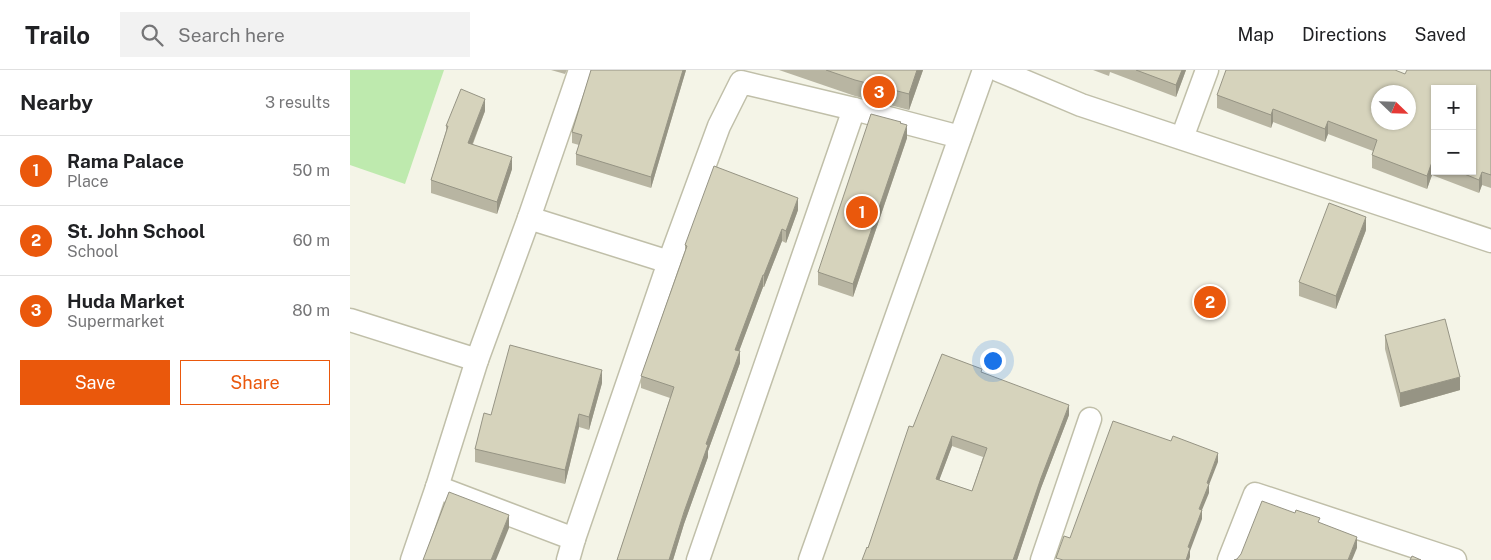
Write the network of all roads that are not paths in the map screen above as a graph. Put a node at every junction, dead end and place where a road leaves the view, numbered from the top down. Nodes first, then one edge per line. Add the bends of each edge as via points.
1 (580, 70) edge
2 (984, 70) edge
3 (998, 70) edge
4 (1207, 70) edge
5 (854, 109) junction
6 (960, 137) junction
7 (1182, 138) junction
8 (529, 218) junction
9 (1491, 241) edge
10 (669, 262) junction
11 (350, 320) edge
12 (477, 360) junction
13 (1090, 420) dead end
14 (437, 487) junction
15 (571, 550) edge
16 (412, 560) edge
17 (698, 560) edge
18 (810, 560) edge
19 (1042, 560) edge
20 (1229, 560) edge
21 (1455, 560) edge

1 - 8 street
2 - 6 street
3 - 7 street via 1081,105
4 - 7 street
5 - 6 street
5 - 10 street via 741,82 719,126
5 - 17 street
6 - 18 street
7 - 9 street
8 - 10 street
8 - 12 street
10 - 15 street
11 - 12 street
12 - 14 street
13 - 19 street
14 - 15 street
14 - 16 street
20 - 21 street via 1255,494

